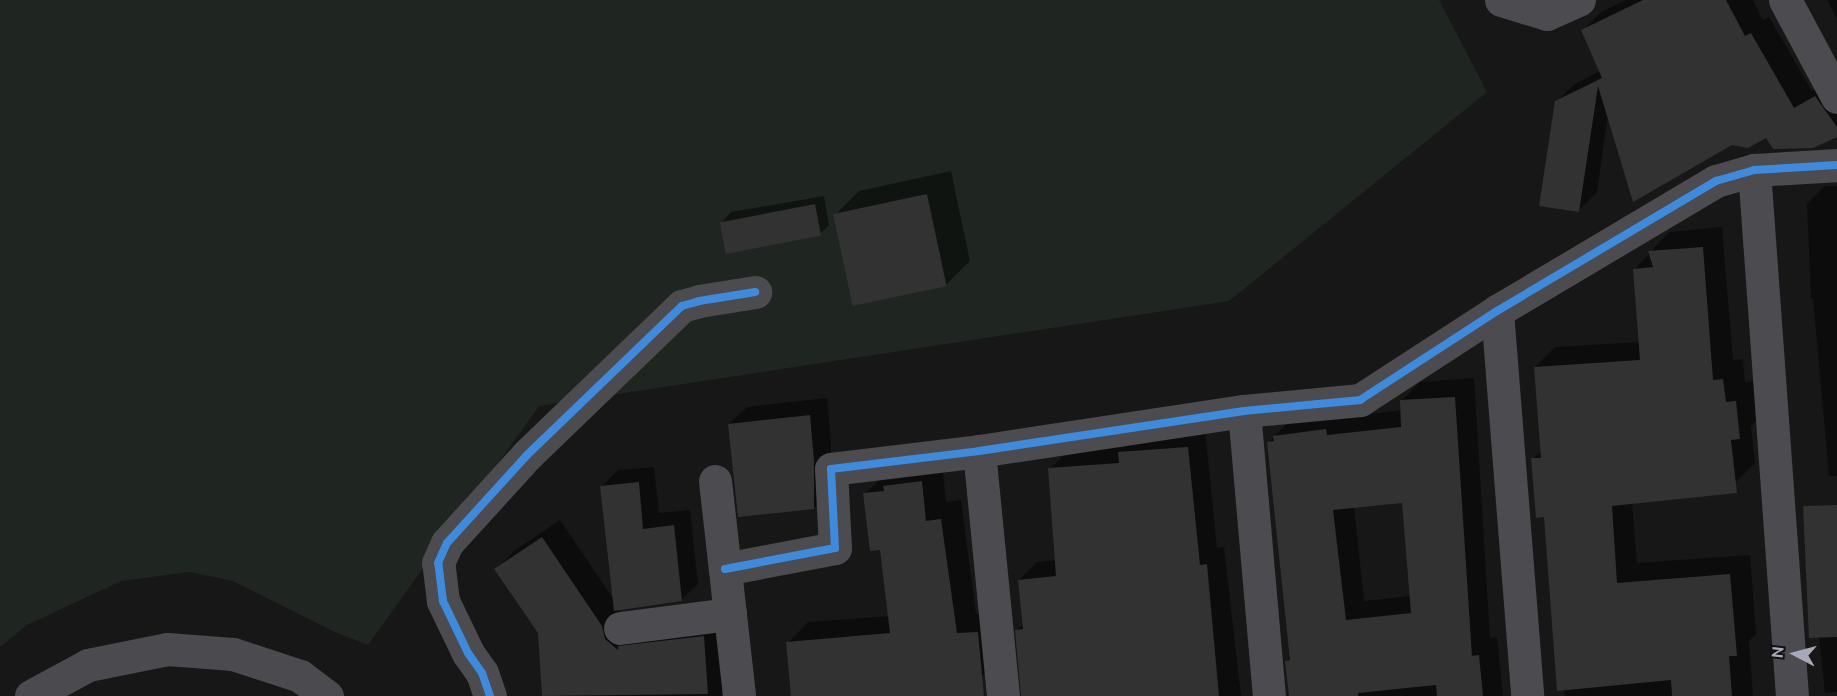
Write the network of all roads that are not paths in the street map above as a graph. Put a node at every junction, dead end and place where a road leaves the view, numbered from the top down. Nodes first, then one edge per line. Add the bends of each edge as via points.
1 (1501, 0) edge
2 (1579, 0) edge
3 (1785, 0) edge
4 (1837, 97) edge
5 (1837, 165) edge
6 (1754, 170) junction
7 (755, 292) dead end
8 (1497, 310) junction
9 (1244, 411) junction
10 (979, 451) junction
11 (715, 481) dead end
12 (725, 569) junction
13 (730, 614) junction
14 (620, 628) dead end
15 (31, 696) edge
16 (327, 696) edge
17 (490, 696) edge
18 (739, 696) edge
19 (1003, 696) edge
20 (1269, 696) edge
21 (1527, 696) edge
22 (1792, 696) edge

1 - 2 street via 1547,15
3 - 4 street
5 - 6 street
6 - 8 street via 1716,182
6 - 22 street
7 - 17 street via 682,306 527,455 447,543 438,563 443,601 482,673
8 - 9 street via 1360,400
8 - 21 street
9 - 10 street
9 - 20 street
10 - 12 street via 831,469 835,548
10 - 19 street
11 - 12 street
12 - 13 street
13 - 14 street
13 - 18 street
15 - 16 street via 88,665 167,649 233,654 300,676

